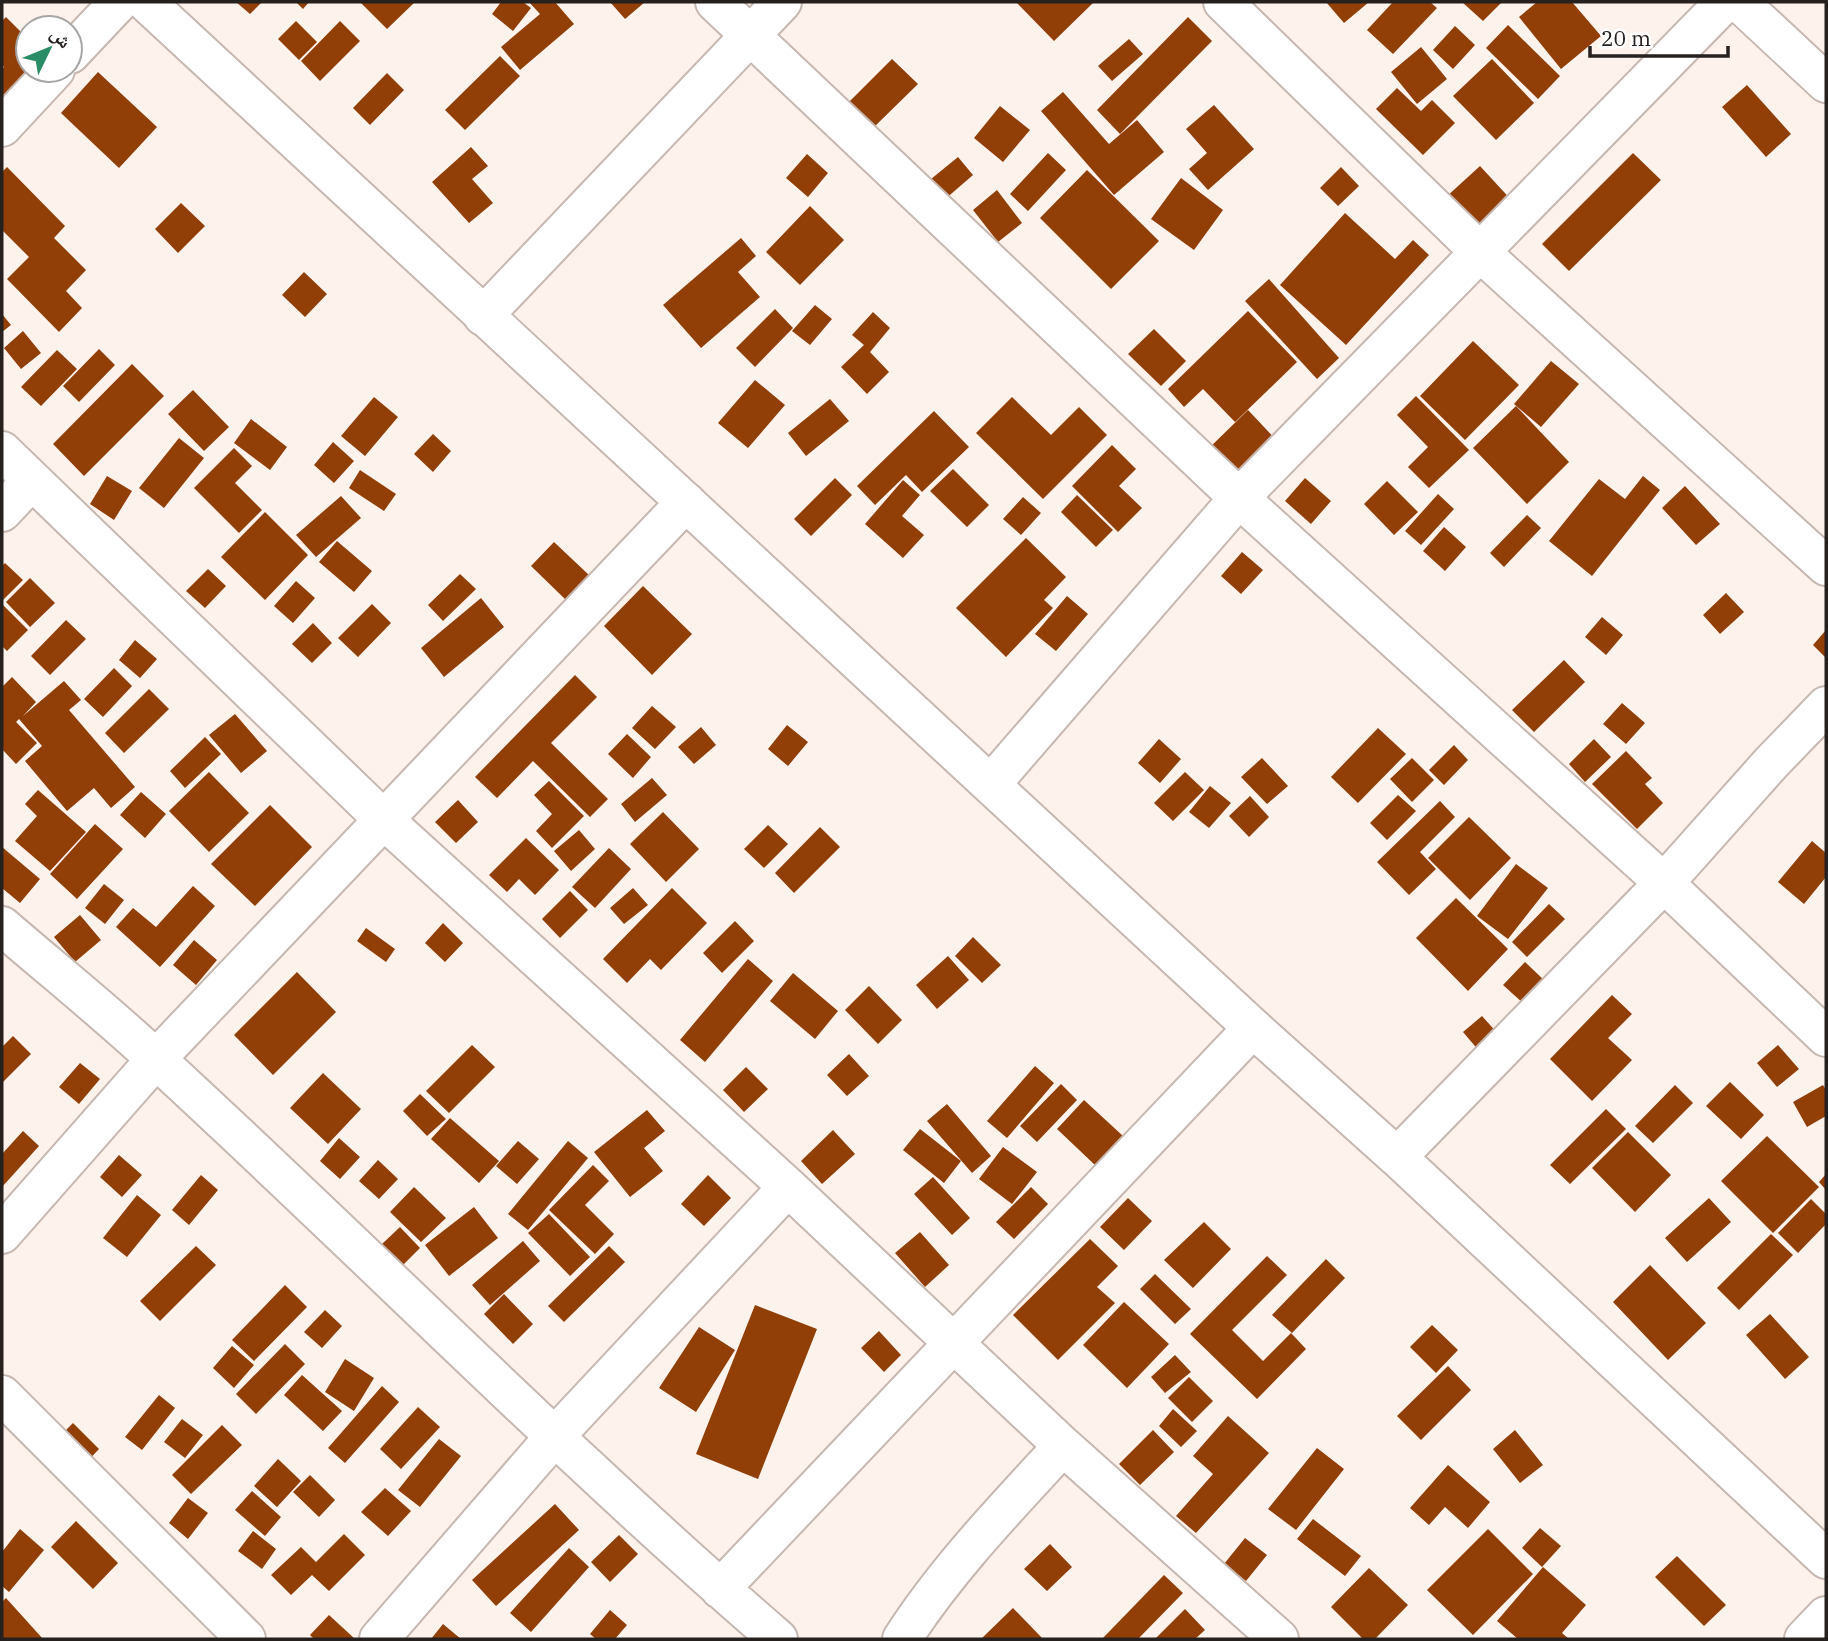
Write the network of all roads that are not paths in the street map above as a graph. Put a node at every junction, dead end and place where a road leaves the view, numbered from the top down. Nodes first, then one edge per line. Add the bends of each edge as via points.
1 (119, 2) edge
2 (146, 2) edge
3 (715, 2) edge
4 (782, 2) edge
5 (1223, 2) edge
6 (1725, 2) edge
7 (1738, 2) edge
8 (750, 34) junction
9 (84, 39) edge
10 (1826, 83) edge
11 (42, 84) edge
12 (2, 127) edge
13 (1480, 252) junction
14 (483, 316) junction
15 (2, 451) edge
16 (32, 480) junction
17 (1238, 498) junction
18 (686, 502) junction
19 (2, 512) edge
20 (1826, 566) edge
21 (1826, 706) edge
22 (991, 784) junction
23 (383, 819) junction
24 (1664, 883) junction
25 (2, 926) edge
26 (1253, 1028) junction
27 (1826, 1037) edge
28 (156, 1059) junction
29 (1397, 1157) junction
30 (788, 1188) junction
31 (2, 1234) edge
32 (954, 1343) junction
33 (2, 1395) edge
34 (555, 1436) junction
35 (1063, 1446) junction
36 (1826, 1559) edge
37 (720, 1589) junction
38 (1826, 1616) edge
39 (246, 1639) edge
40 (379, 1639) edge
41 (778, 1639) edge
42 (902, 1639) edge
43 (1279, 1639) edge
44 (1804, 1639) edge

1 - 9 street
2 - 14 street
3 - 8 street
4 - 8 street
5 - 13 street
6 - 13 street
7 - 10 street
8 - 14 street
8 - 17 street
11 - 12 street
13 - 17 street
13 - 20 street
14 - 18 street
15 - 16 street
16 - 19 street
16 - 23 street
17 - 22 street
17 - 24 street
18 - 22 street
18 - 23 street
21 - 24 street
22 - 26 street
23 - 28 street
23 - 30 street
24 - 27 street
24 - 29 street
25 - 28 street
26 - 29 street
26 - 32 street
28 - 31 street
28 - 34 street
29 - 36 street
30 - 32 street
30 - 34 street
32 - 35 street
32 - 37 street
33 - 39 street
34 - 37 street
34 - 40 street
35 - 42 street via 972,1546
35 - 43 street
37 - 41 street
38 - 44 street

